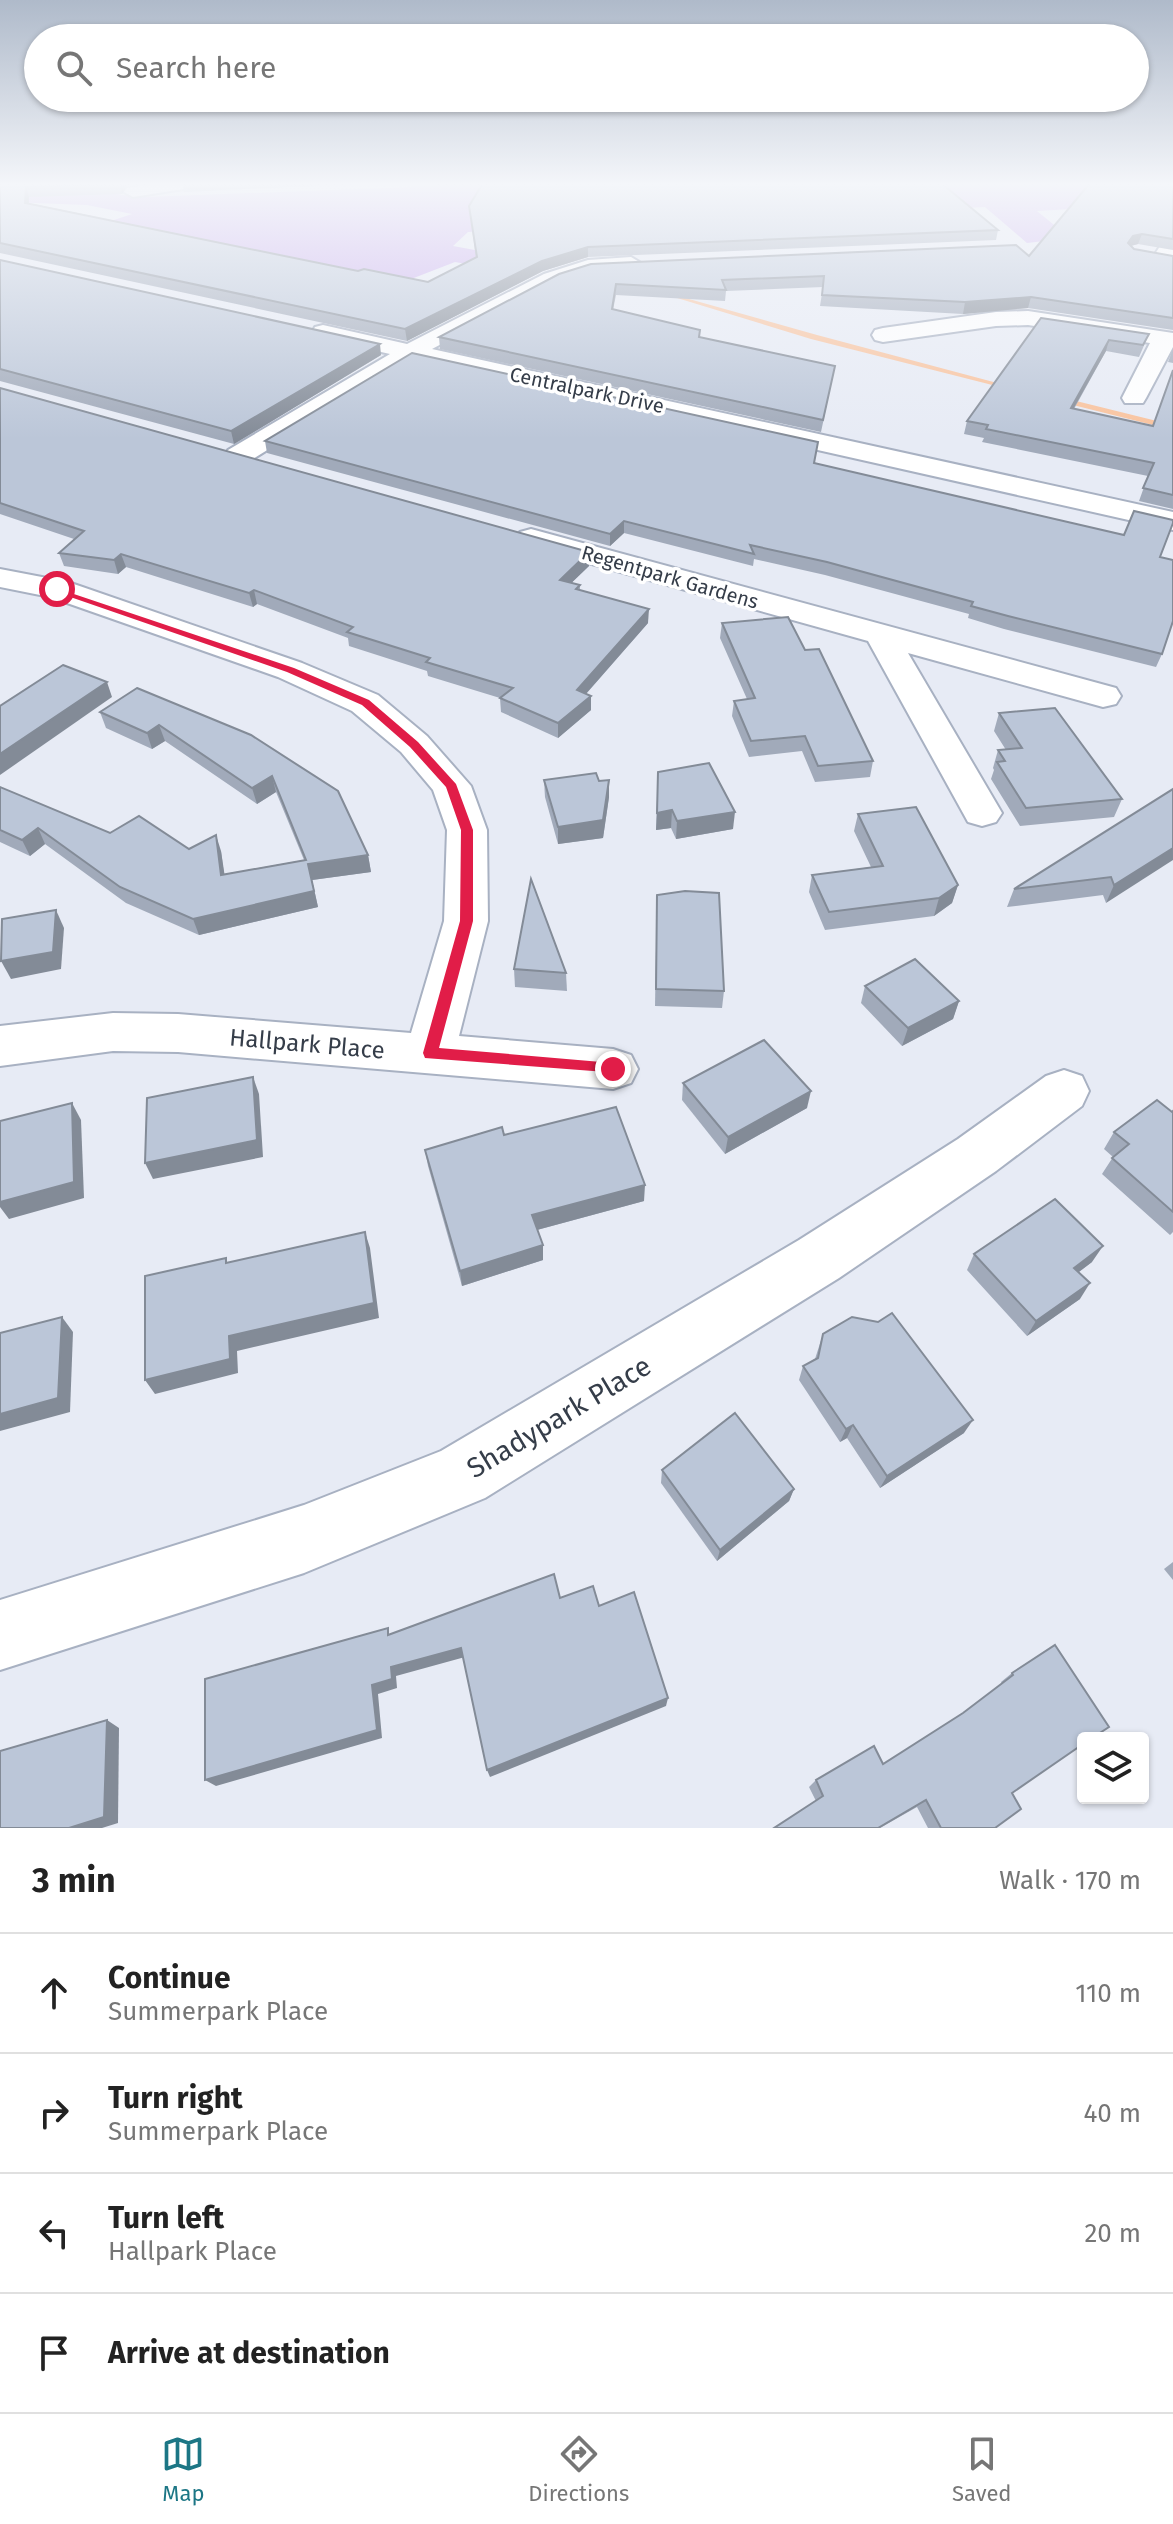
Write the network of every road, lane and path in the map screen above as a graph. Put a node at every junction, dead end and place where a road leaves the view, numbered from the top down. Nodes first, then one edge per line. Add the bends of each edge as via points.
1 (578, 268) edge
2 (305, 328) edge
3 (883, 335) dead end
4 (1168, 339) edge
5 (411, 351) junction
6 (1134, 398) dead end
7 (284, 469) edge
8 (1173, 521) edge
9 (498, 529) edge
10 (0, 578) edge
11 (881, 635) junction
12 (1103, 696) dead end
13 (982, 813) dead end
14 (0, 1046) edge
15 (430, 1053) junction
16 (613, 1069) dead end
17 (1064, 1091) dead end
18 (0, 1635) edge

1 - 5 street
2 - 5 street, Centralpark Drive
3 - 4 street via 1028,318
4 - 6 street
5 - 7 street via 223,452
5 - 8 street, Centralpark Drive
9 - 11 street, Regentpark Gardens
10 - 15 street via 57,589 290,670 365,703 414,744 451,786 467,830 466,921
11 - 12 street, Regentpark Gardens
11 - 13 street
14 - 15 street, Hallpark Place via 126,1032
15 - 16 street, Hallpark Place
17 - 18 street, Shadypark Place via 819,1259 462,1475 304,1539

